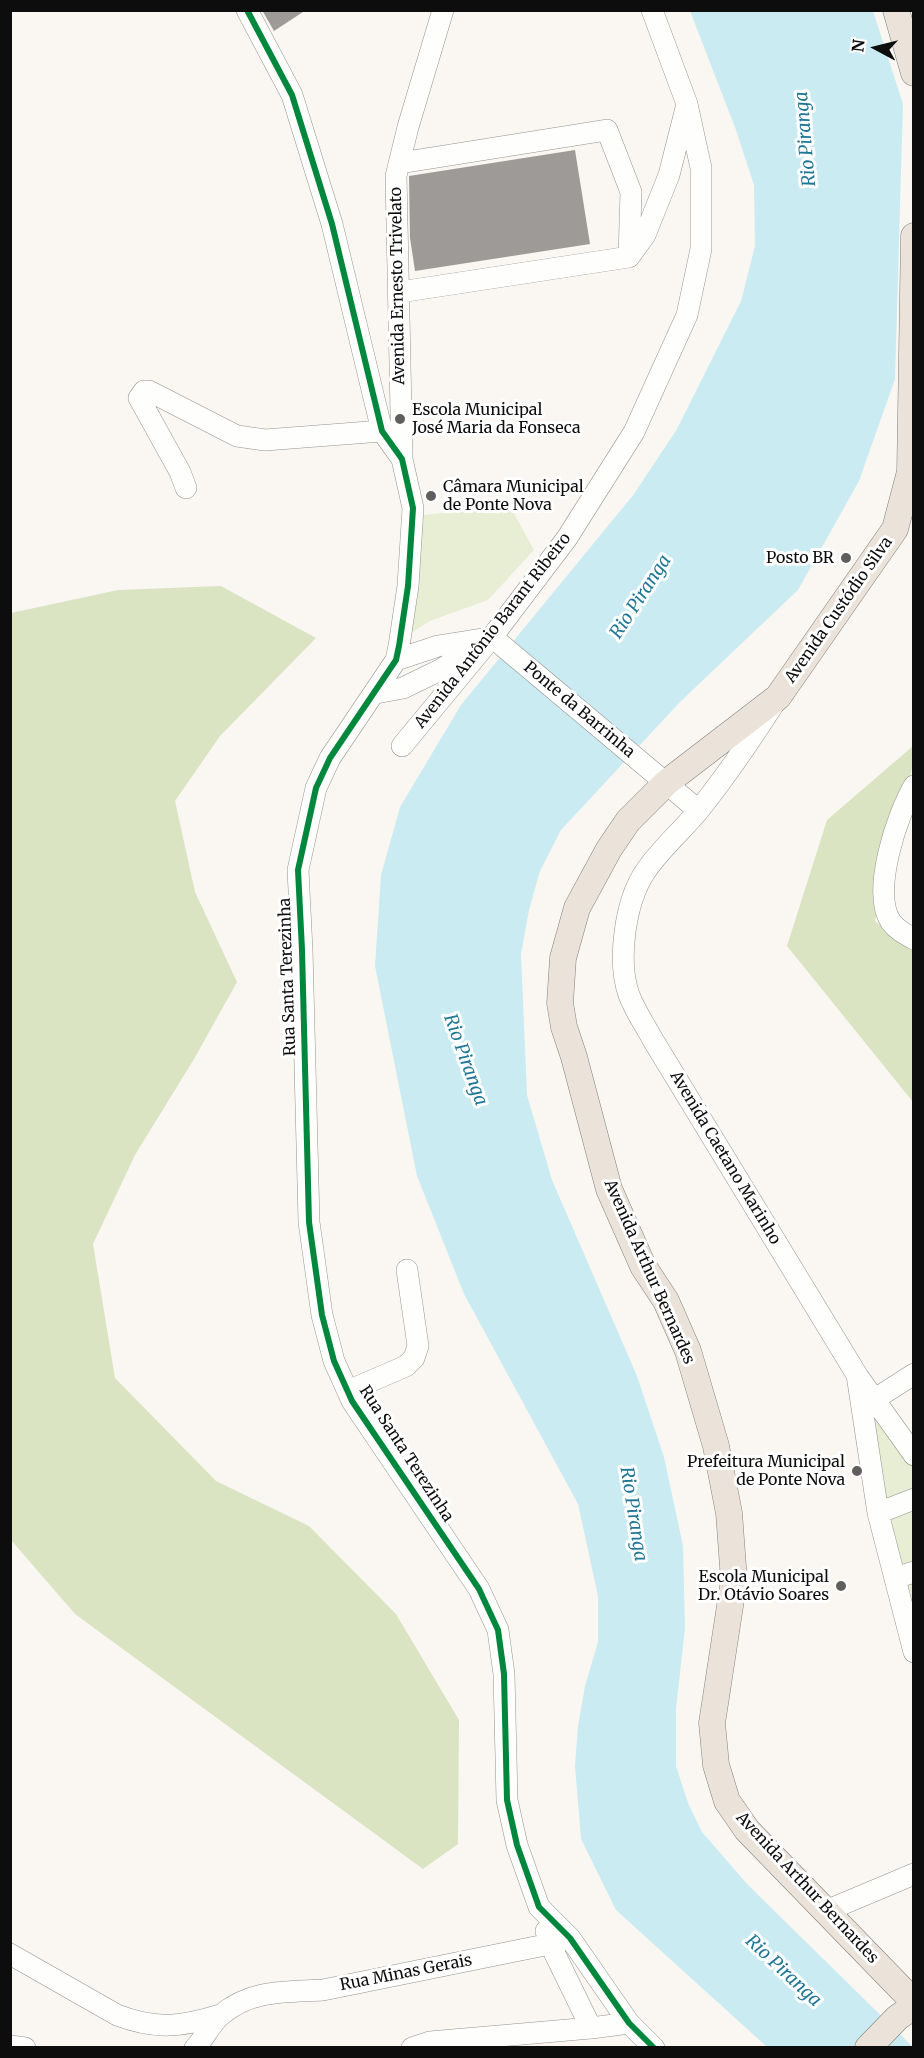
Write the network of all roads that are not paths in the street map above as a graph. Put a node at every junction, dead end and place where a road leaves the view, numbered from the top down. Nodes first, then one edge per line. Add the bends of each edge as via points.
1 (247, 10) edge
2 (443, 10) edge
3 (652, 10) edge
4 (896, 10) edge
5 (914, 73) edge
6 (687, 104) junction
7 (399, 163) junction
8 (914, 236) edge
9 (628, 257) junction
10 (400, 292) junction
11 (382, 431) junction
12 (402, 459) junction
13 (186, 488) dead end
14 (496, 640) junction
15 (396, 660) junction
16 (376, 693) junction
17 (778, 697) junction
18 (402, 746) dead end
19 (666, 783) junction
20 (914, 786) edge
21 (698, 810) junction
22 (914, 939) edge
23 (407, 1270) dead end
24 (914, 1374) edge
25 (857, 1376) junction
26 (348, 1391) junction
27 (875, 1399) junction
28 (914, 1455) edge
29 (914, 1499) edge
30 (878, 1513) junction
31 (904, 1575) edge
32 (914, 1653) edge
33 (914, 1874) edge
34 (826, 1911) junction
35 (560, 1941) junction
36 (10, 1954) edge
37 (908, 2009) edge
38 (220, 2015) junction
39 (629, 2023) junction
40 (591, 2028) junction
41 (10, 2046) edge
42 (25, 2048) edge
43 (195, 2048) edge
44 (412, 2048) edge
45 (654, 2048) edge
46 (868, 2048) edge

1 - 11 street via 292,95 332,224
2 - 7 street, Avenida Ernesto Trivelato
3 - 6 street, Avenida Antônio Barant Ribeiro
4 - 5 main road
6 - 9 street via 669,175 645,236
6 - 14 street, Avenida Antônio Barant Ribeiro via 701,168 701,249 687,315 634,432
7 - 9 street via 607,130 631,192
7 - 10 street, Avenida Ernesto Trivelato via 396,176
8 - 17 main road, Avenida Custódio Silva via 910,472 895,529
9 - 10 street
10 - 12 street, Avenida Ernesto Trivelato
11 - 12 street
11 - 13 street via 265,440 237,436 144,391 139,398
12 - 15 street via 413,508 408,586
14 - 15 street via 438,646
14 - 16 street via 403,688
14 - 18 street, Avenida Antônio Barant Ribeiro
14 - 19 street, Ponte da Barrinha
15 - 16 street, Rua Santa Terezinha
16 - 26 street, Rua Santa Terezinha via 330,758 316,789 298,870 309,1222 322,1315 334,1361
17 - 19 main road, Avenida Arthur Bernardes
17 - 21 street, Avenida Caetano Marinho
19 - 21 street, Ponte da Barrinha
19 - 34 main road, Avenida Arthur Bernardes via 628,821 577,908 563,958 560,1003 609,1189 643,1266 666,1301 688,1351 716,1446 729,1513 735,1580 712,1723 716,1765 727,1801 747,1830
20 - 22 street via 888,855 884,891 890,921
21 - 25 street, Avenida Caetano Marinho via 645,872 637,887 625,935 628,989 653,1040
23 - 26 street via 417,1346 414,1358 406,1366
24 - 27 street
25 - 27 street
25 - 30 street, Avenida Caetano Marinho
26 - 35 street, Rua Santa Terezinha via 479,1589 498,1630 504,1674 507,1800 517,1845 540,1907
27 - 28 street
29 - 30 street
30 - 31 street, Avenida Caetano Marinho
31 - 32 street, Avenida Caetano Marinho
33 - 34 street
34 - 37 main road, Avenida Arthur Bernardes
35 - 38 street, Rua Minas Gerais via 323,1990 269,1993
35 - 39 street
35 - 40 street
36 - 38 street via 131,2021 178,2026
37 - 46 main road
38 - 43 street
39 - 40 street
39 - 45 street
40 - 44 street via 430,2042
41 - 42 street

